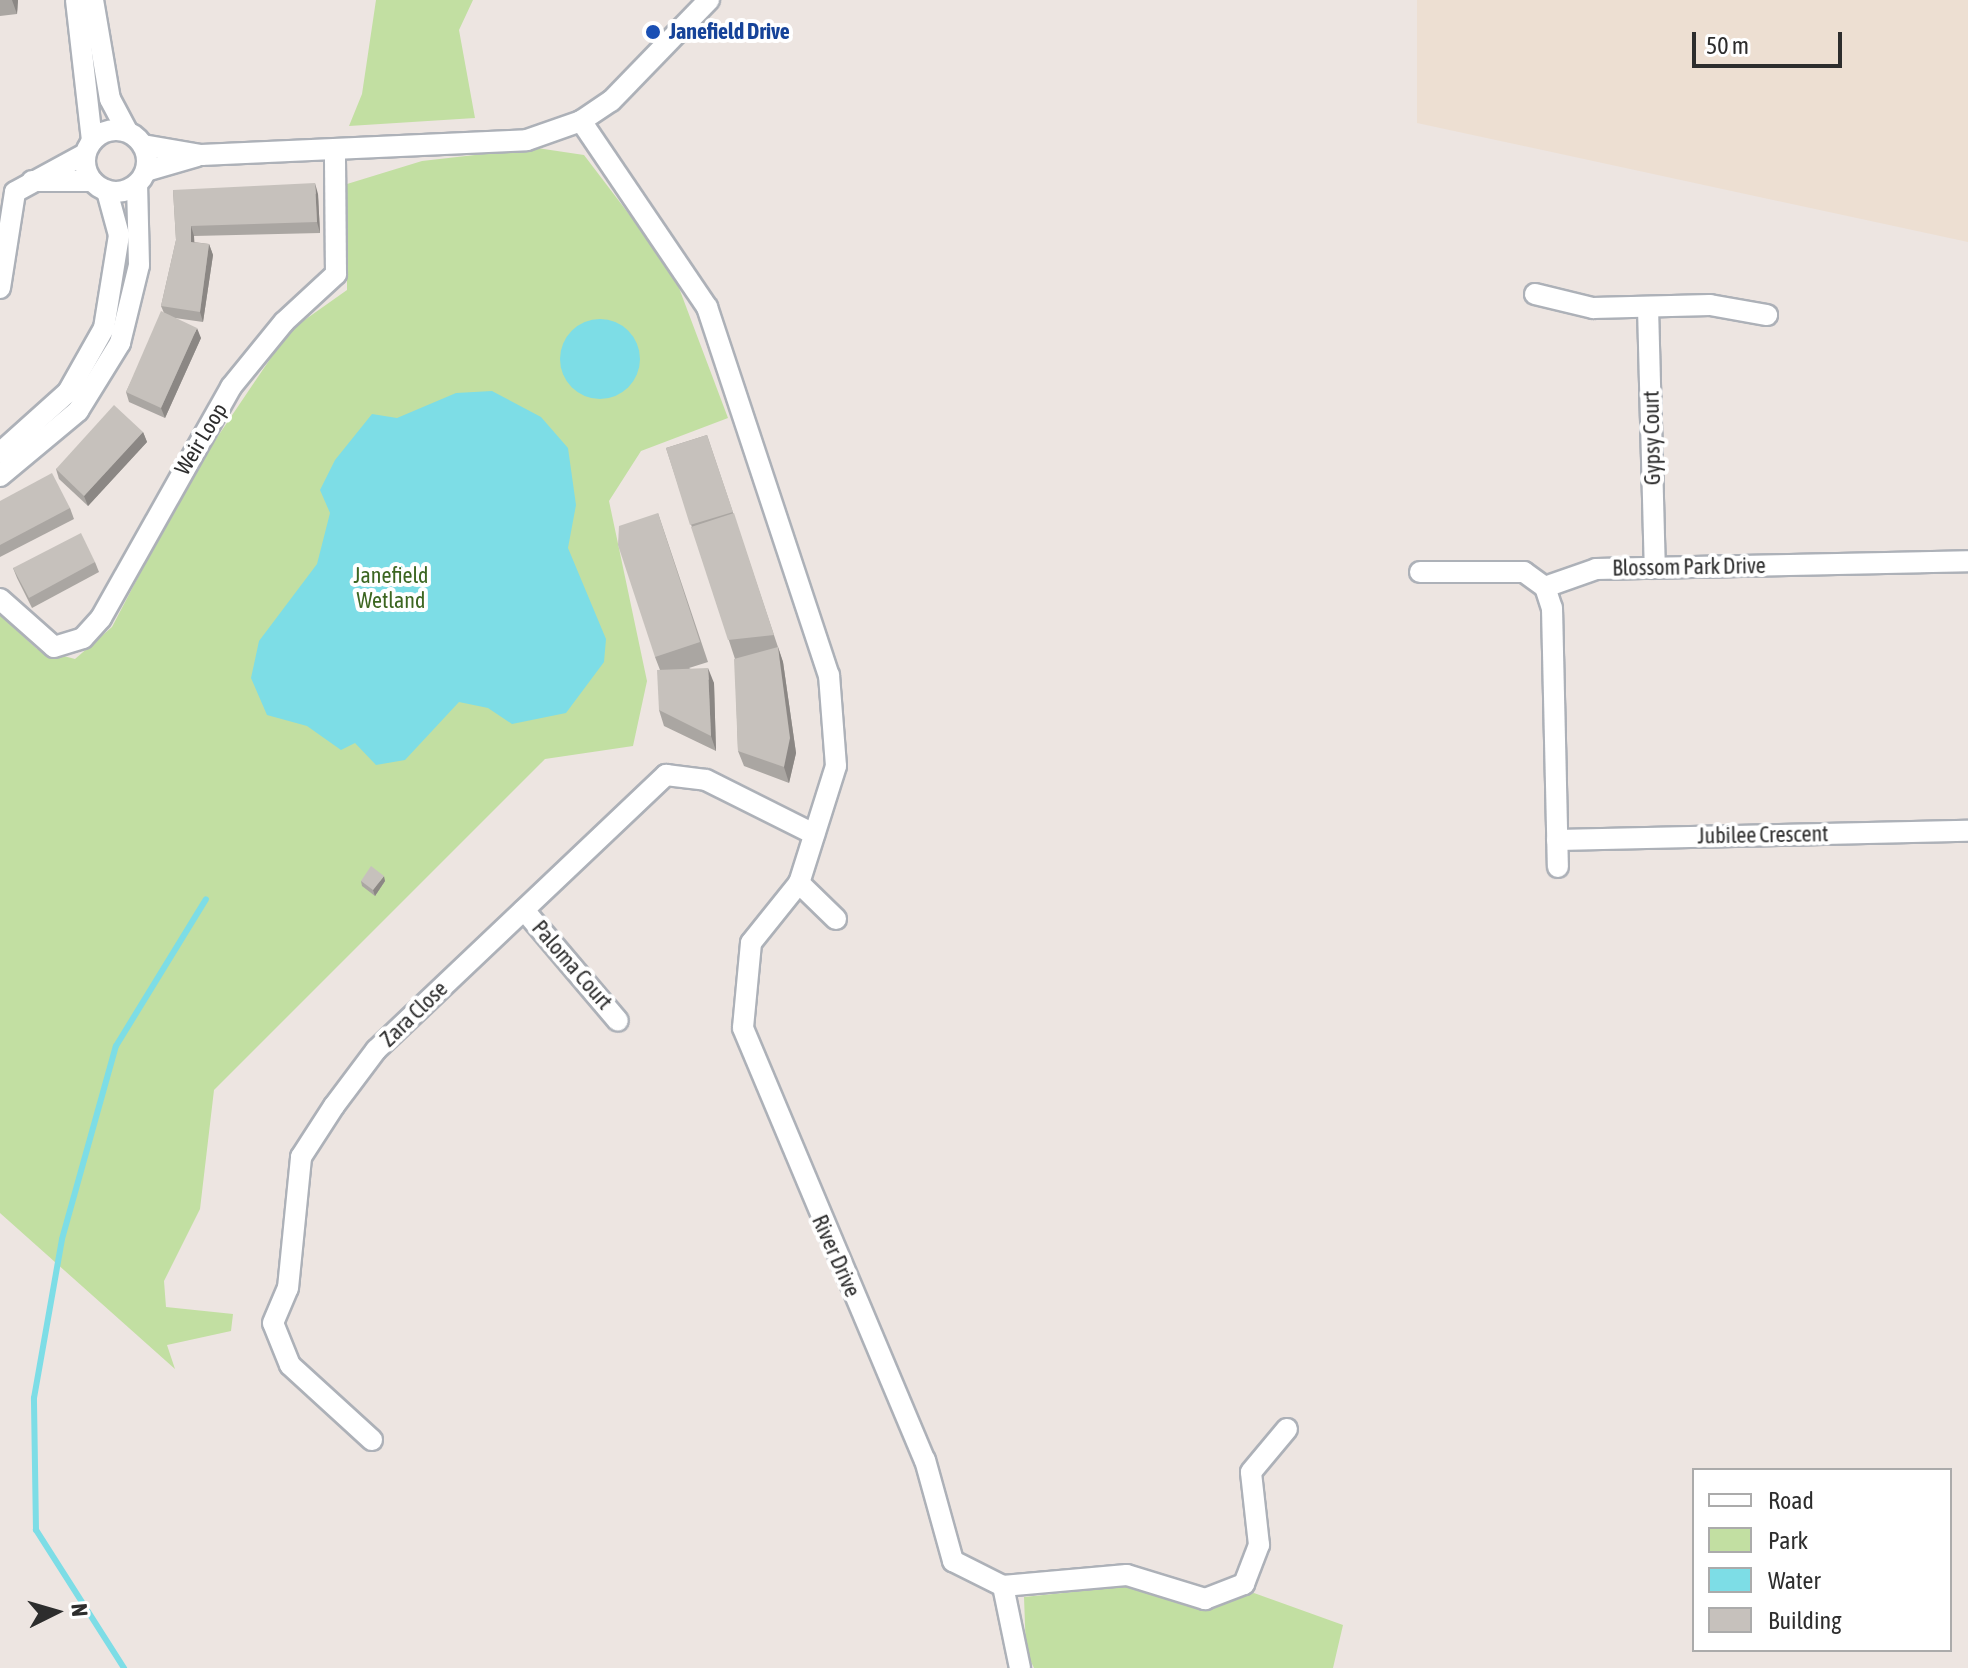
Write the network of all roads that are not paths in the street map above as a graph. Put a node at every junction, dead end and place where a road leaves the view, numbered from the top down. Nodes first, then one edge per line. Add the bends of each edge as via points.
1 (76, 0) edge
2 (93, 0) edge
3 (709, 0) edge
4 (581, 121) junction
5 (135, 138) junction
6 (89, 148) junction
7 (335, 153) junction
8 (201, 155) junction
9 (141, 178) junction
10 (30, 181) junction
11 (99, 186) junction
12 (0, 288) edge
13 (1535, 294) dead end
14 (1648, 307) junction
15 (1767, 315) dead end
16 (0, 453) edge
17 (0, 476) edge
18 (1968, 561) edge
19 (1655, 568) junction
20 (1420, 572) dead end
21 (1545, 587) junction
22 (0, 599) edge
23 (1968, 831) edge
24 (814, 834) junction
25 (1557, 840) junction
26 (1558, 867) dead end
27 (799, 883) junction
28 (524, 910) junction
29 (836, 919) dead end
30 (618, 1021) dead end
31 (1287, 1429) dead end
32 (372, 1440) dead end
33 (1003, 1586) junction
34 (1020, 1668) edge

1 - 6 street
2 - 5 street via 110,99
3 - 4 street via 644,73
4 - 7 street via 498,147
4 - 24 street via 707,307 829,675 836,766
5 - 6 street via 108,131
5 - 8 street
5 - 9 street
6 - 10 street
6 - 11 street
7 - 8 street
7 - 22 street, Weir Loop via 336,274 284,322 231,387 101,618 83,638 54,647
8 - 9 street
9 - 11 street
9 - 17 street via 139,265 120,343 78,411
10 - 11 street
10 - 12 street via 8,206
11 - 16 street via 119,256 104,328 68,392
13 - 14 street via 1569,305
14 - 15 street via 1728,306
14 - 19 street, Gypsy Court
18 - 19 street, Blossom Park Drive
19 - 21 street, Blossom Park Drive via 1584,571
20 - 21 street via 1524,572
21 - 25 street via 1552,608
23 - 25 street, Jubilee Crescent
24 - 27 street
24 - 28 street, Zara Close via 706,780 666,775
25 - 26 street
27 - 29 street
27 - 33 street, River Drive via 751,943 743,1028 925,1460 953,1561
28 - 30 street, Paloma Court
28 - 32 street, Zara Close via 376,1050 301,1157 288,1288 273,1323 290,1365
31 - 33 street via 1251,1472 1259,1545 1244,1584 1205,1599 1127,1575
33 - 34 street

